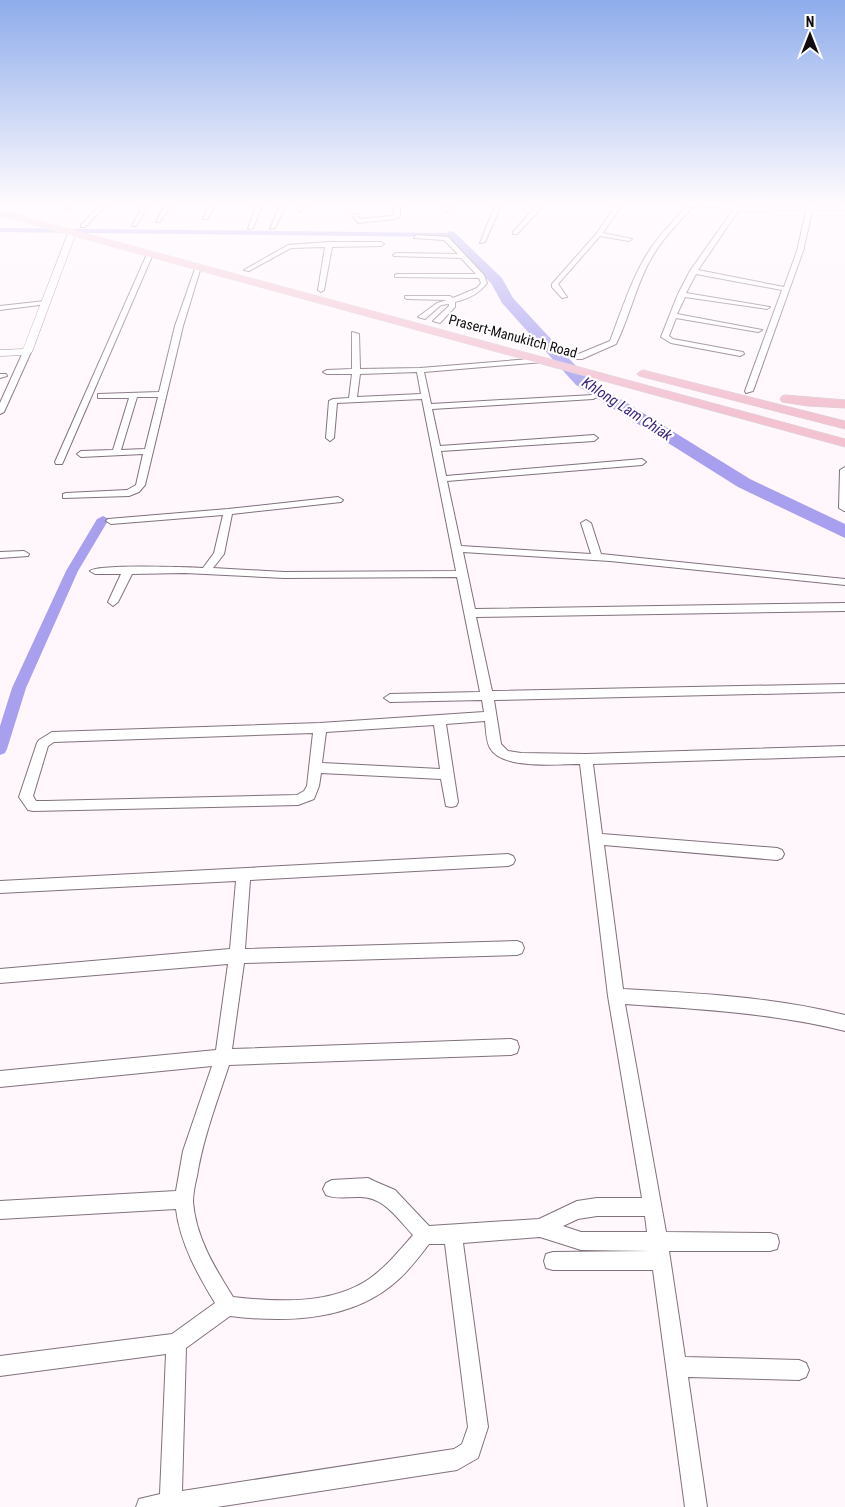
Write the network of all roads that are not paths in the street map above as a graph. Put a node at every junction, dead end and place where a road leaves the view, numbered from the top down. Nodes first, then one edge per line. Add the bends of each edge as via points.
1 (57, 273) edge
2 (142, 273) edge
3 (196, 273) edge
4 (221, 273) edge
5 (260, 273) edge
6 (324, 273) edge
7 (479, 273) edge
8 (564, 273) edge
9 (642, 273) edge
10 (692, 273) edge
11 (701, 273) edge
12 (792, 273) edge
13 (397, 276) dead end
14 (482, 276) junction
15 (786, 288) junction
16 (321, 290) junction
17 (681, 294) junction
18 (407, 297) dead end
19 (564, 297) dead end
20 (463, 298) junction
21 (451, 301) junction
22 (46, 303) junction
23 (0, 308) edge
24 (767, 308) dead end
25 (673, 314) junction
26 (422, 317) junction
27 (441, 322) joint
28 (758, 330) dead end
29 (355, 334) dead end
30 (27, 352) junction
31 (0, 354) edge
32 (740, 354) dead end
33 (574, 356) joint
34 (548, 362) junction
35 (596, 368) junction
36 (420, 370) junction
37 (632, 370) joint
38 (356, 371) junction
39 (327, 372) dead end
40 (749, 391) junction
41 (163, 394) junction
42 (134, 395) junction
43 (102, 396) dead end
44 (425, 396) junction
45 (594, 398) dead end
46 (352, 400) junction
47 (845, 404) edge
48 (428, 407) junction
49 (0, 412) edge
50 (749, 416) junction
51 (845, 427) edge
52 (803, 431) junction
53 (845, 434) edge
54 (330, 438) dead end
55 (594, 438) dead end
56 (845, 443) edge
57 (436, 449) junction
58 (149, 451) junction
59 (116, 452) junction
60 (81, 454) dead end
61 (59, 462) dead end
62 (642, 462) dead end
63 (845, 470) edge
64 (442, 479) junction
65 (66, 496) dead end
66 (338, 500) dead end
67 (844, 508) dead end
68 (228, 512) junction
69 (111, 520) dead end
70 (586, 523) dead end
71 (457, 549) junction
72 (24, 554) dead end
73 (0, 555) edge
74 (597, 557) junction
75 (129, 569) junction
76 (95, 571) dead end
77 (205, 572) junction
78 (462, 574) junction
79 (845, 582) edge
80 (113, 602) dead end
81 (845, 607) edge
82 (470, 614) junction
83 (845, 688) edge
84 (487, 696) junction
85 (390, 698) dead end
86 (490, 716) junction
87 (439, 720) junction
88 (320, 728) junction
89 (845, 751) edge
90 (586, 759) junction
91 (315, 768) junction
92 (447, 774) junction
93 (451, 802) dead end
94 (596, 839) junction
95 (777, 854) dead end
96 (508, 860) dead end
97 (244, 874) junction
98 (0, 887) edge
99 (517, 948) dead end
100 (238, 956) junction
101 (0, 976) edge
102 (616, 996) junction
103 (845, 1023) edge
104 (511, 1047) dead end
105 (223, 1057) junction
106 (0, 1079) edge
107 (332, 1189) dead end
108 (184, 1200) junction
109 (653, 1207) junction
110 (0, 1210) edge
111 (540, 1228) junction
112 (425, 1235) junction
113 (453, 1235) junction
114 (658, 1240) junction
115 (770, 1242) dead end
116 (553, 1261) dead end
117 (661, 1261) junction
118 (228, 1306) junction
119 (176, 1343) junction
120 (0, 1366) edge
121 (677, 1367) junction
122 (799, 1370) dead end
123 (171, 1503) junction
124 (147, 1507) edge
125 (696, 1507) edge

1 - 22 street
2 - 61 street
3 - 41 street
4 - 34 main road, Prasert-Manukitch Road
5 - 16 main road, Prasert-Manukitch Road
6 - 16 street
7 - 14 street
8 - 19 street via 555,284
9 - 33 street via 613,342
10 - 17 street
11 - 15 street
12 - 15 street
13 - 14 street
14 - 20 street via 484,283 479,289
15 - 40 street
16 - 26 main road, Prasert-Manukitch Road
17 - 24 street
17 - 25 street
18 - 20 street
20 - 21 street
21 - 26 street via 439,304
21 - 27 street via 452,306
22 - 23 street
22 - 30 street
25 - 28 street
25 - 32 street via 664,337 666,340
26 - 27 main road, Prasert-Manukitch Road
29 - 38 street
30 - 31 street
30 - 49 street
33 - 35 main road, Prasert-Manukitch Road
34 - 35 main road, Prasert-Manukitch Road
34 - 36 street
35 - 50 main road, Prasert-Manukitch Road
36 - 38 street
36 - 44 street
37 - 40 main road
37 - 51 main road
38 - 39 street
38 - 46 street
40 - 47 main road via 808,402
41 - 42 street
41 - 58 street
42 - 43 street
42 - 59 street
44 - 46 street
44 - 48 street
45 - 48 street
46 - 54 street via 332,402
48 - 57 street
50 - 51 main road
50 - 52 main road, Prasert-Manukitch Road
52 - 53 main road
52 - 56 main road, Prasert-Manukitch Road
55 - 57 street
57 - 64 street
58 - 59 street
58 - 65 street via 136,490
59 - 60 street
62 - 64 street
63 - 67 street
64 - 71 street
66 - 68 street
68 - 69 street
68 - 77 street via 219,554
70 - 74 street
71 - 74 street
71 - 78 street
72 - 73 street
74 - 79 street
75 - 76 street
75 - 77 street
75 - 80 street
77 - 78 street
78 - 82 street
81 - 82 street
82 - 84 street
83 - 84 street
84 - 85 street
84 - 86 street
86 - 87 street
86 - 90 street via 495,746 504,755
87 - 88 street
87 - 92 street
88 - 91 street
88 - 91 street via 52,737 43,743 26,797 33,806 298,800 309,794
89 - 90 street
90 - 94 street
91 - 92 street
92 - 93 street
94 - 95 street
94 - 102 street
96 - 97 street
97 - 98 street
97 - 100 street
99 - 100 street
100 - 101 street
100 - 105 street
102 - 103 street via 750,1005
102 - 109 street
104 - 105 street
105 - 106 street
105 - 108 street via 192,1150
107 - 112 street via 368,1188 389,1196
108 - 110 street
108 - 118 street via 195,1246
109 - 111 street via 577,1210
109 - 114 street
111 - 113 street
111 - 114 street via 581,1241
112 - 113 street
112 - 118 street via 391,1274 356,1297 322,1308 250,1309
113 - 123 street via 478,1427 471,1452 457,1460
114 - 115 street
114 - 117 street
116 - 117 street
117 - 121 street
118 - 119 street
119 - 120 street
119 - 123 street
121 - 122 street
121 - 125 street
123 - 124 street

